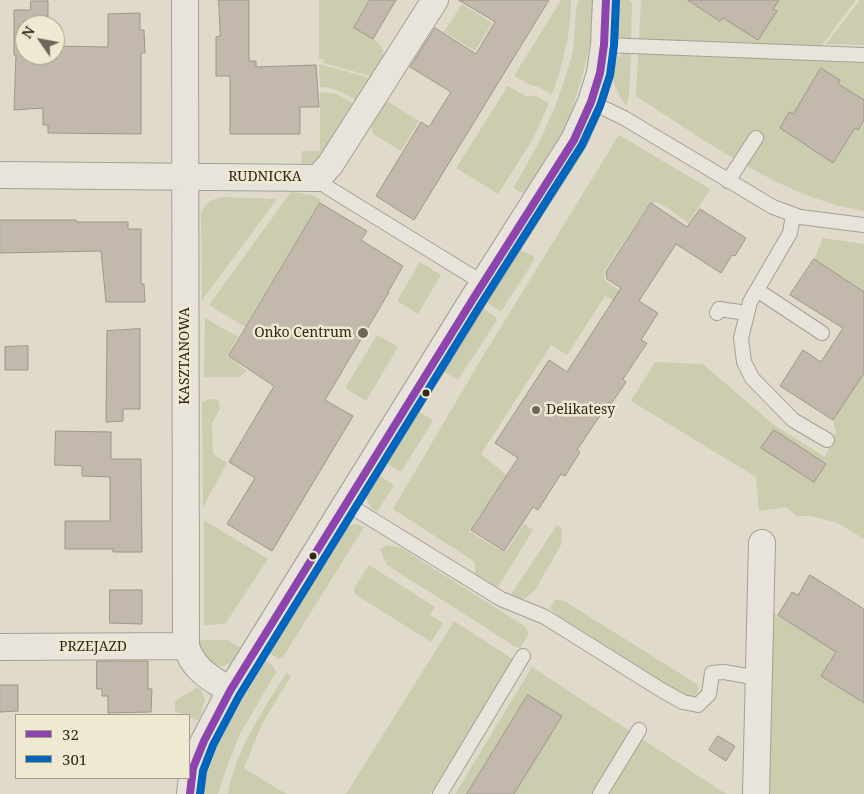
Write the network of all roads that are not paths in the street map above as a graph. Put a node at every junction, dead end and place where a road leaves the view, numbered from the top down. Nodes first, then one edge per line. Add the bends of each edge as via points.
1 (185, 0) edge
2 (435, 0) edge
3 (606, 0) edge
4 (604, 45) junction
5 (864, 56) edge
6 (591, 102) junction
7 (756, 138) dead end
8 (0, 175) edge
9 (184, 176) junction
10 (318, 178) junction
11 (728, 181) junction
12 (793, 215) junction
13 (864, 225) edge
14 (483, 283) junction
15 (757, 290) junction
16 (717, 313) dead end
17 (747, 313) junction
18 (822, 333) dead end
19 (827, 440) dead end
20 (347, 504) junction
21 (762, 543) dead end
22 (186, 646) junction
23 (0, 648) edge
24 (523, 656) dead end
25 (758, 678) junction
26 (230, 691) junction
27 (639, 730) dead end
28 (190, 794) edge
29 (440, 794) edge
30 (600, 794) edge
31 (756, 794) edge

1 - 9 street, KASZTANOWA
2 - 10 street, RUDNICKA
3 - 4 street
4 - 5 lane
4 - 6 street
6 - 11 lane via 624,118
6 - 14 street via 558,167
7 - 11 lane
8 - 9 street, RUDNICKA
9 - 10 street, RUDNICKA
9 - 22 street, KASZTANOWA
10 - 14 lane
11 - 12 lane
12 - 13 lane
12 - 15 lane via 790,233
14 - 20 street
15 - 17 lane
15 - 18 lane
16 - 17 lane via 719,309
17 - 19 lane via 741,338 744,362 752,378 793,420
20 - 25 lane via 501,599 545,617 683,702 698,705 709,694 712,673
20 - 26 street
21 - 25 street
22 - 23 street, PRZEJAZD
22 - 26 street, KASZTANOWA via 196,667
24 - 29 lane
25 - 31 street
26 - 28 street via 193,768
27 - 30 lane

